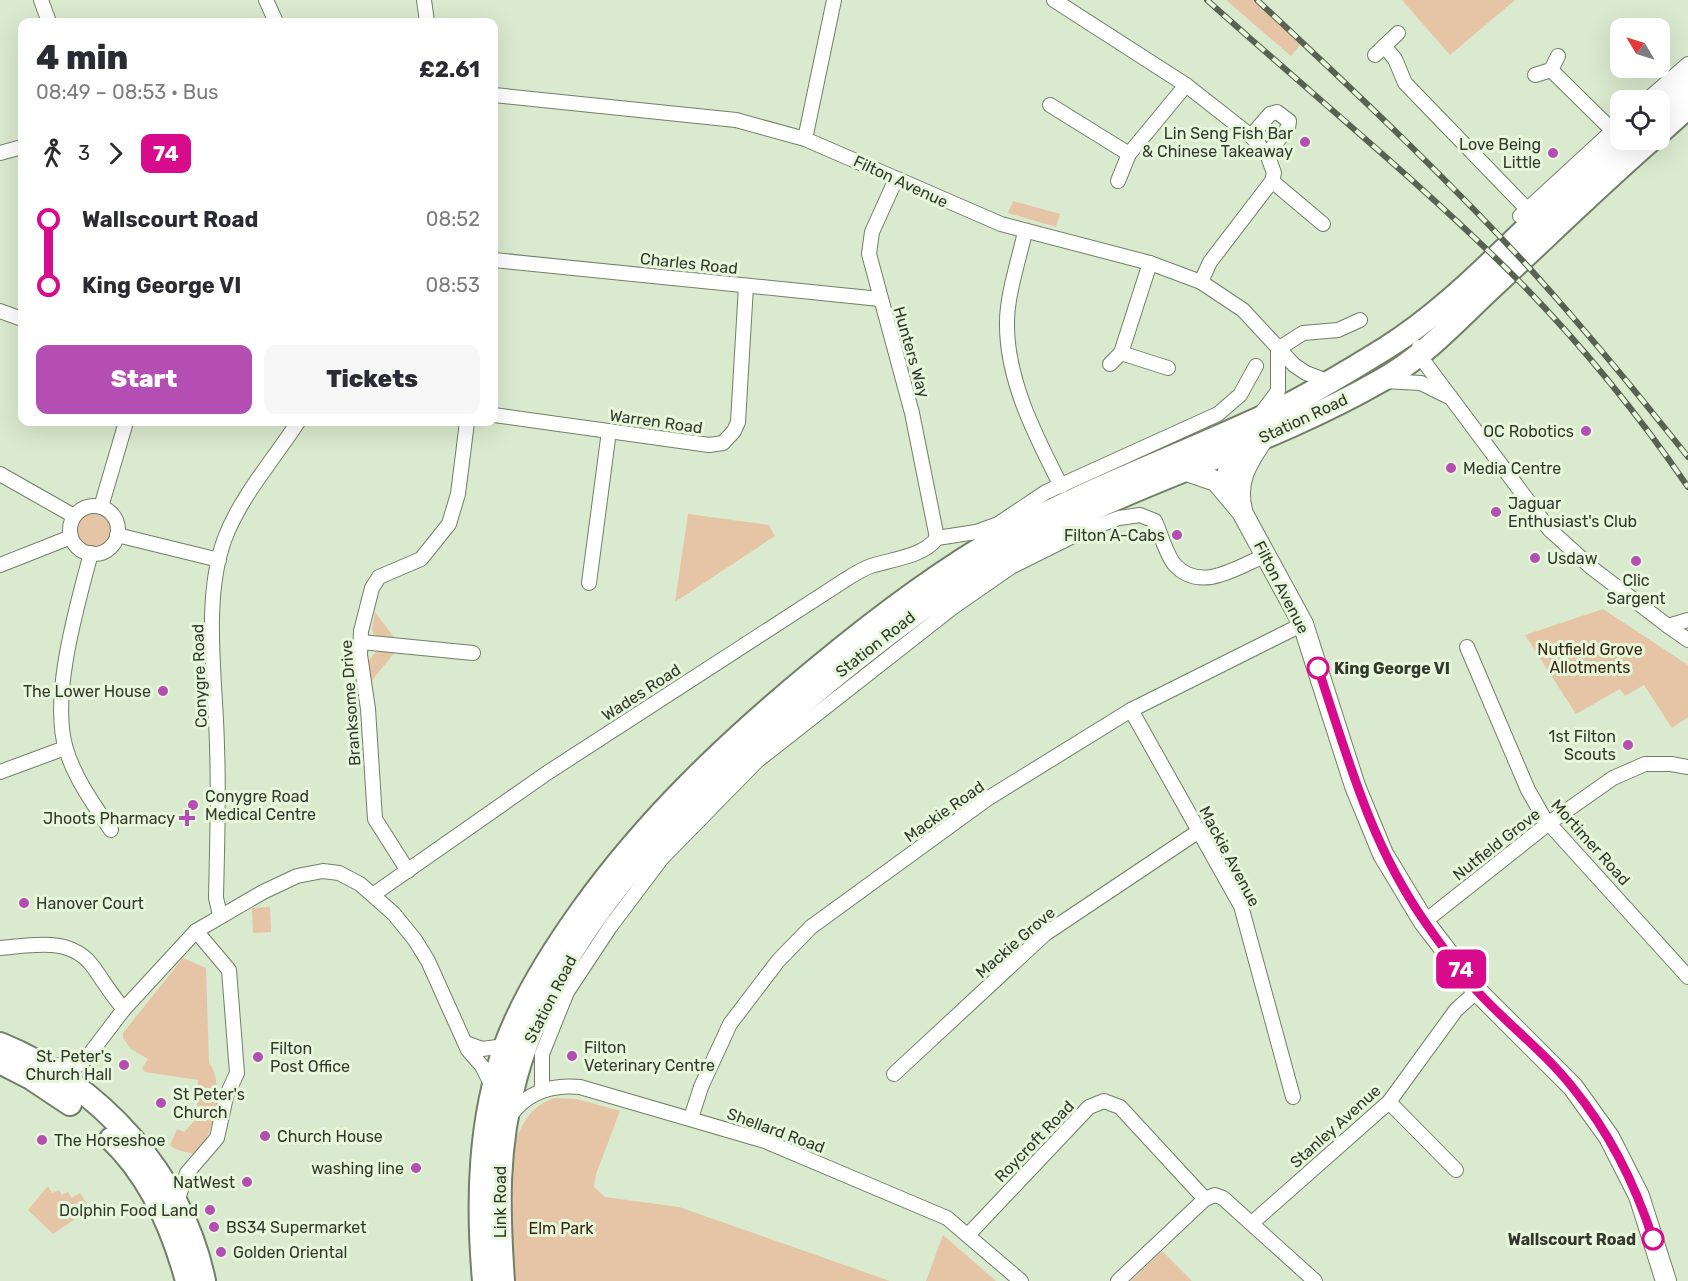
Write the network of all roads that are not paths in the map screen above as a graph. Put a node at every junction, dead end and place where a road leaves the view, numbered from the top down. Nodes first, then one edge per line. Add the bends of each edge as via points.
1 (41, 0) edge
2 (266, 0) edge
3 (424, 0) edge
4 (834, 0) edge
5 (1054, 0) edge
6 (48, 18) edge
7 (274, 18) edge
8 (426, 18) edge
9 (1398, 33) dead end
10 (1558, 56) dead end
11 (1688, 64) edge
12 (1551, 69) junction
13 (1535, 75) dead end
14 (1688, 83) edge
15 (1186, 85) junction
16 (1658, 90) edge
17 (498, 95) edge
18 (1670, 99) edge
19 (1050, 105) dead end
20 (1688, 107) edge
21 (1670, 123) edge
22 (1610, 124) edge
23 (1251, 136) junction
24 (805, 138) junction
25 (1610, 140) edge
26 (1610, 141) edge
27 (18, 148) edge
28 (1640, 150) edge
29 (0, 153) edge
30 (1129, 154) junction
31 (1268, 154) junction
32 (896, 180) junction
33 (1118, 181) dead end
34 (1272, 181) junction
35 (1314, 222) dead end
36 (1025, 232) junction
37 (498, 260) edge
38 (1150, 263) junction
39 (1201, 282) junction
40 (746, 286) junction
41 (880, 299) junction
42 (0, 311) edge
43 (18, 318) edge
44 (1359, 320) dead end
45 (1419, 325) junction
46 (1278, 349) junction
47 (1121, 353) junction
48 (1419, 355) junction
49 (1110, 364) dead end
50 (1257, 366) dead end
51 (1167, 368) dead end
52 (1381, 381) junction
53 (1330, 382) junction
54 (1452, 398) junction
55 (498, 416) edge
56 (125, 426) edge
57 (295, 426) edge
58 (466, 426) edge
59 (1261, 427) junction
60 (609, 430) junction
61 (1236, 448) junction
62 (1184, 470) junction
63 (0, 474) edge
64 (1061, 486) junction
65 (1228, 494) junction
66 (101, 507) junction
67 (1242, 512) junction
68 (74, 516) junction
69 (117, 535) junction
70 (71, 537) junction
71 (937, 538) junction
72 (91, 554) junction
73 (1266, 555) junction
74 (219, 560) junction
75 (0, 565) edge
76 (589, 582) dead end
77 (1688, 621) edge
78 (1303, 624) junction
79 (1668, 626) junction
80 (1688, 640) edge
81 (361, 642) junction
82 (1467, 646) dead end
83 (473, 653) dead end
84 (1131, 710) junction
85 (65, 748) junction
86 (1688, 767) edge
87 (0, 772) edge
88 (1549, 823) junction
89 (1199, 831) junction
90 (99, 839) dead end
91 (408, 871) junction
92 (374, 894) junction
93 (220, 915) junction
94 (1424, 922) junction
95 (196, 932) junction
96 (0, 948) edge
97 (1688, 976) edge
98 (1477, 991) junction
99 (124, 1009) junction
100 (466, 1043) junction
101 (0, 1044) edge
102 (505, 1047) junction
103 (0, 1062) edge
104 (40, 1064) junction
105 (894, 1074) dead end
106 (493, 1088) junction
107 (542, 1090) junction
108 (1293, 1097) dead end
109 (1389, 1102) junction
110 (691, 1118) junction
111 (505, 1123) junction
112 (1456, 1170) dead end
113 (1205, 1199) junction
114 (177, 1201) junction
115 (1252, 1223) junction
116 (969, 1234) junction
117 (187, 1281) edge
118 (204, 1281) edge
119 (484, 1281) edge
120 (503, 1281) edge
121 (1021, 1281) edge
122 (1118, 1281) edge
123 (1315, 1281) edge
124 (1666, 1281) edge

1 - 6 street
2 - 7 street
3 - 8 street
4 - 24 street
5 - 15 street
9 - 25 street via 1379,51 1395,59 1405,83 1443,125 1467,144 1523,212
10 - 12 street
11 - 16 street
12 - 13 street
12 - 22 street
14 - 18 main road
15 - 23 street
15 - 30 street
17 - 24 street, Filton Avenue via 726,119
19 - 30 street
20 - 21 main road
23 - 31 street
23 - 31 street via 1270,114 1277,112 1289,121
24 - 32 street, Filton Avenue
26 - 45 main road, Station Road via 1482,271
27 - 29 street
28 - 48 main road, Station Road
30 - 33 street
31 - 34 street via 1275,173
32 - 36 street, Filton Avenue via 977,216
32 - 41 street, Hunters Way via 872,232 869,254
34 - 35 street
34 - 39 street via 1210,262
36 - 38 street, Filton Avenue
36 - 64 street via 1006,320 1008,349 1028,415
37 - 40 street, Charles Road
38 - 39 street, Filton Avenue
38 - 47 street
39 - 46 street, Filton Avenue via 1243,310
40 - 41 street, Charles Road
40 - 60 street, Warren Road via 738,422 729,439 709,445
41 - 71 street, Hunters Way via 912,413
42 - 43 street
44 - 46 street via 1338,330 1304,333
45 - 48 street
45 - 53 main road, Station Road
46 - 53 street, Filton Avenue via 1300,369
46 - 59 street, Filton Avenue via 1278,391
47 - 49 street
47 - 51 street
48 - 52 main road, Station Road
48 - 54 street
50 - 64 street via 1240,395 1218,414
52 - 54 street via 1421,383
52 - 59 main road, Station Road
53 - 59 main road, Station Road via 1285,406
54 - 79 street via 1549,529 1592,568
55 - 60 street, Warren Road
56 - 66 street
57 - 74 street, Conygre Road via 237,514
58 - 81 street, Branksome Drive via 458,494 449,524 421,559 380,577 370,594
59 - 61 main road, Station Road
59 - 67 street, Filton Avenue via 1242,474
59 - 102 main road, Station Road via 1078,497 995,540 923,587 768,709 677,794 612,869 552,954
60 - 76 street
61 - 62 main road, Station Road
61 - 65 street via 1228,471
62 - 65 street, Filton Avenue via 1211,477
62 - 111 main road, Station Road via 1051,529 948,590 831,679 729,766 626,878 573,953 527,1044
63 - 68 street
64 - 71 street via 990,528
65 - 67 street, Filton Avenue
66 - 68 street via 86,507
66 - 69 street via 116,521
67 - 73 street, Filton Avenue
68 - 70 street
69 - 72 street via 110,547
69 - 74 street
70 - 72 street via 79,548
70 - 75 street
71 - 91 street, Wades Road via 917,553 867,567 845,580 539,779
72 - 85 street via 66,661 60,711
73 - 78 street, Filton Avenue
73 - 107 street, Station Road via 1212,578 1193,578 1174,564 1155,521 1140,515 1119,518 1011,567 952,608 757,761 662,858 567,992 542,1054
74 - 93 street, Conygre Road via 211,643 218,747 216,898
77 - 79 street
78 - 84 street, Mackie Road
78 - 94 street, Filton Avenue via 1355,786 1383,854
79 - 80 street
81 - 83 street
81 - 91 street, Branksome Drive via 375,819
82 - 88 street, Mortimer Road via 1528,790
84 - 89 street, Mackie Avenue
84 - 110 street, Mackie Road via 987,799 811,927 778,961 730,1024 700,1088
85 - 87 street
85 - 90 street via 74,770 115,828
86 - 88 street, Nutfield Grove via 1658,762 1636,766 1612,778
88 - 94 street, Nutfield Grove
88 - 97 street, Mortimer Road
89 - 105 street, Mackie Grove via 1045,933
89 - 108 street, Mackie Avenue via 1241,906
91 - 92 street, Wades Road
92 - 93 street via 351,878 323,871 297,876
92 - 100 street via 419,947
93 - 95 street
94 - 98 street, Filton Avenue
95 - 99 street
95 - 114 street via 229,970 237,1073 226,1097 217,1138 187,1173
96 - 99 street via 73,948 85,957
98 - 109 street, Stanley Avenue via 1456,1010
98 - 124 street, Filton Avenue via 1573,1087 1609,1137 1639,1196
99 - 104 street via 83,1062 72,1067
100 - 102 street, Station Road via 482,1049
100 - 106 street
101 - 104 main road
102 - 106 main road
103 - 117 main road via 71,1104 124,1152 165,1216
104 - 114 main road via 118,1124 145,1154
106 - 119 main road via 480,1185
107 - 110 street, Shellard Road via 558,1085 580,1087
107 - 111 street, Shellard Road via 517,1106
109 - 112 street
109 - 115 street, Stanley Avenue
110 - 116 street, Shellard Road via 765,1141 947,1218
111 - 120 main road, Link Road via 498,1185
113 - 115 street via 1215,1195 1223,1198
113 - 116 street, Roycroft Road via 1120,1107 1104,1101 1089,1107
113 - 122 street
114 - 118 main road via 189,1227
115 - 123 street
116 - 121 street, Shellard Road

